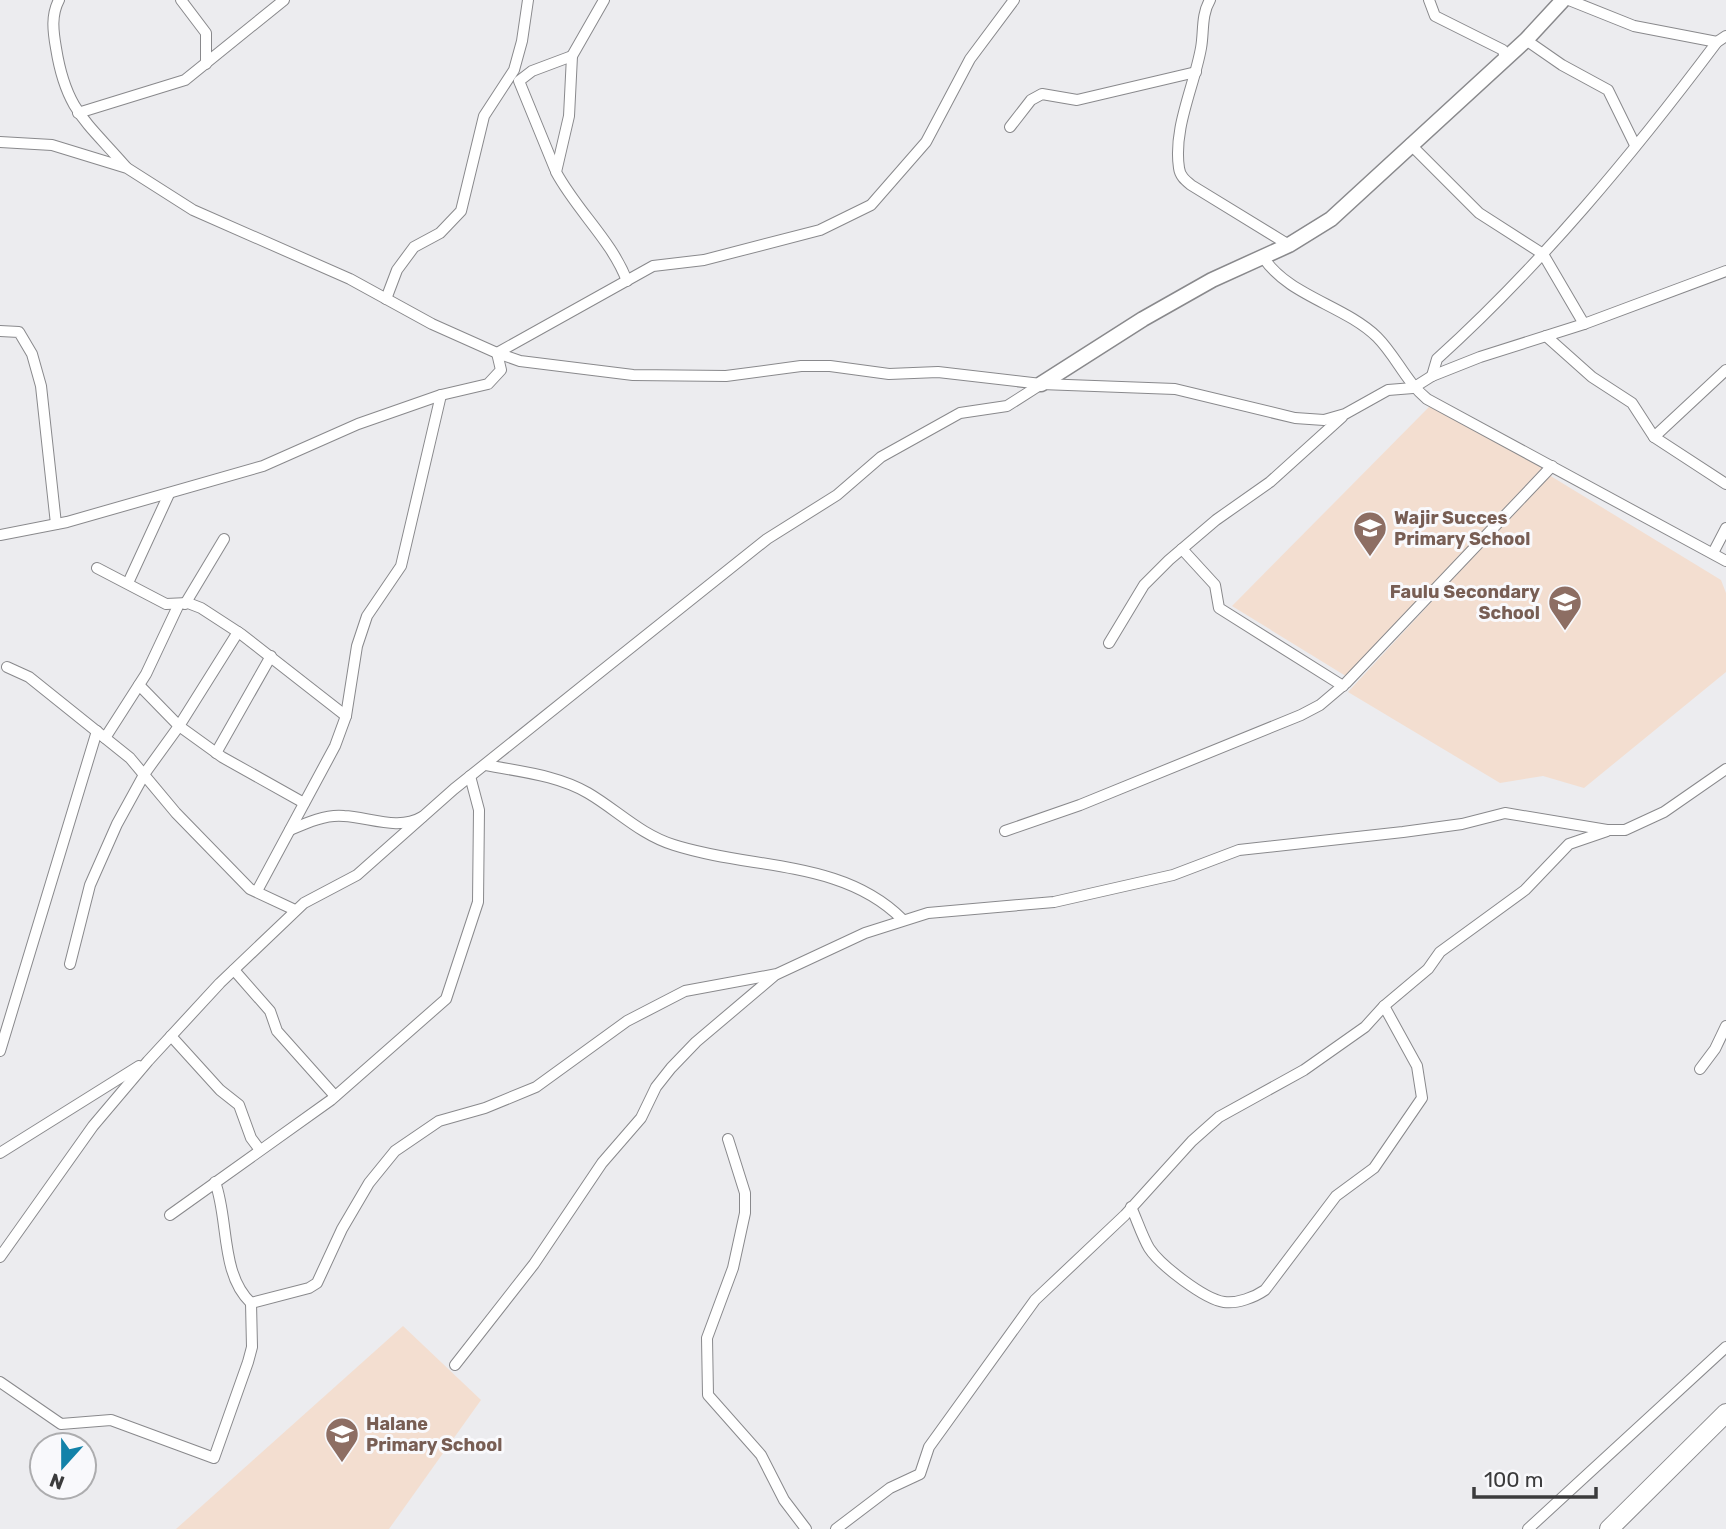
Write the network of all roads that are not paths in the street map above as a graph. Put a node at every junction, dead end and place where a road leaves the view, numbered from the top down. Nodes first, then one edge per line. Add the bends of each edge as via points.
1 (59, 0) edge
2 (181, 0) edge
3 (284, 0) edge
4 (528, 0) edge
5 (604, 0) edge
6 (1014, 0) edge
7 (1210, 0) edge
8 (1429, 0) edge
9 (1563, 0) edge
10 (1570, 0) edge
11 (1721, 39) edge
12 (1526, 40) junction
13 (572, 56) junction
14 (1505, 59) junction
15 (206, 64) junction
16 (1196, 72) junction
17 (519, 81) junction
18 (506, 85) junction
19 (78, 113) junction
20 (1010, 127) dead end
21 (0, 142) edge
22 (1410, 144) junction
23 (1635, 145) junction
24 (127, 168) junction
25 (556, 172) junction
26 (1289, 246) junction
27 (1543, 254) junction
28 (1263, 257) junction
29 (1726, 271) edge
30 (626, 281) junction
31 (386, 299) junction
32 (1584, 324) junction
33 (0, 331) edge
34 (1546, 336) junction
35 (497, 353) junction
36 (1726, 370) edge
37 (1432, 376) junction
38 (1041, 384) junction
39 (1413, 388) junction
40 (441, 395) junction
41 (1345, 414) junction
42 (1654, 437) junction
43 (1552, 466) junction
44 (1726, 484) edge
45 (169, 494) junction
46 (56, 524) junction
47 (1726, 528) edge
48 (0, 535) edge
49 (224, 539) dead end
50 (1182, 549) junction
51 (1713, 553) junction
52 (1726, 561) edge
53 (97, 568) dead end
54 (128, 583) junction
55 (181, 605) junction
56 (238, 632) junction
57 (1109, 643) dead end
58 (271, 656) junction
59 (7, 667) dead end
60 (139, 685) junction
61 (1342, 686) junction
62 (346, 716) junction
63 (179, 726) junction
64 (101, 734) junction
65 (216, 753) junction
66 (486, 765) junction
67 (1726, 769) edge
68 (145, 773) junction
69 (470, 776) junction
70 (304, 803) junction
71 (431, 811) junction
72 (290, 830) junction
73 (1607, 830) junction
74 (1005, 831) dead end
75 (257, 891) junction
76 (295, 910) junction
77 (902, 919) junction
78 (70, 964) dead end
79 (234, 970) junction
80 (778, 974) junction
81 (1384, 1006) junction
82 (1726, 1026) edge
83 (171, 1036) junction
84 (0, 1051) edge
85 (148, 1061) junction
86 (1700, 1069) dead end
87 (335, 1096) junction
88 (728, 1139) dead end
89 (260, 1150) junction
90 (0, 1153) edge
91 (215, 1182) junction
92 (1131, 1207) junction
93 (170, 1215) dead end
94 (0, 1257) edge
95 (251, 1303) junction
96 (1726, 1347) edge
97 (455, 1365) dead end
98 (0, 1382) edge
99 (1726, 1413) edge
100 (806, 1529) edge
101 (836, 1529) edge
102 (1528, 1529) edge
103 (1608, 1529) edge

1 - 19 street via 53,32 61,78
2 - 15 street via 206,33
3 - 15 street
4 - 18 street via 522,41
5 - 13 street
6 - 30 street via 970,59 926,142 871,205 820,230 704,260 653,266
7 - 16 street
8 - 14 street via 1435,16 1491,42 1503,50
9 - 12 street
10 - 11 street via 1634,26
11 - 23 street
12 - 14 street
12 - 23 street via 1608,90
13 - 17 street
13 - 25 street via 569,116
14 - 22 street
15 - 19 street via 184,80
16 - 20 street via 1077,100 1042,94 1031,100
16 - 26 street via 1182,127 1181,176
17 - 18 street
17 - 25 street
18 - 31 street via 484,116 461,211 440,233 414,247 397,270
19 - 24 street
21 - 24 street via 52,145
22 - 26 street via 1331,219
22 - 27 street via 1479,213
23 - 27 street
24 - 31 street via 193,211 351,279
25 - 30 street via 617,256
26 - 28 street
27 - 32 street
27 - 37 street via 1437,359
28 - 38 street via 1143,318
28 - 39 street via 1294,285 1375,335 1401,364
29 - 32 street
30 - 35 street
31 - 35 street
32 - 34 street
33 - 46 street via 19,332 36,366
34 - 37 street
34 - 42 street via 1592,377 1632,403
35 - 38 street via 520,361 633,375 726,376 830,366
35 - 40 street via 502,365 493,381
36 - 42 street
37 - 39 street
38 - 41 street via 1175,388 1295,418 1324,420
38 - 66 street via 1007,406 960,413 881,457 837,495 767,539
39 - 41 street via 1388,390
39 - 43 street
40 - 45 street via 358,424 263,466
40 - 62 street via 401,566 367,617 357,646
41 - 50 street via 1270,482
42 - 44 street
43 - 51 street
43 - 61 street
45 - 46 street
45 - 54 street
46 - 48 street
47 - 51 street
49 - 55 street
50 - 57 street via 1144,585
50 - 61 street via 1215,585 1219,608
51 - 52 street
53 - 54 street
54 - 55 street via 166,604
55 - 56 street via 201,608
55 - 60 street
56 - 58 street
56 - 63 street
58 - 62 street
58 - 65 street
59 - 64 street via 29,677
60 - 63 street
60 - 64 street
61 - 74 street via 1301,715
62 - 70 street
63 - 65 street
63 - 68 street
64 - 68 street
64 - 84 street
65 - 70 street
66 - 69 street
66 - 77 street via 534,772 586,792 648,834 673,845 834,876 882,899
67 - 73 street via 1643,823
68 - 75 street via 176,813
68 - 78 street via 101,855
69 - 71 street
69 - 87 street via 479,810 478,902 452,988 439,1006
70 - 72 street
71 - 72 street via 417,820 403,821 332,817
71 - 76 street via 357,875
72 - 75 street
73 - 77 street via 1505,813 1462,824 1239,850 1173,875 1054,902
73 - 81 street via 1569,844 1525,890 1440,952 1428,970
75 - 76 street
76 - 79 street
77 - 80 street
79 - 83 street
79 - 87 street via 270,1012 277,1031
80 - 95 street via 685,991 626,1021 536,1087 439,1121 381,1166 342,1229 317,1283
80 - 97 street via 671,1068 641,1118 602,1163 534,1264
81 - 92 street via 1365,1027 1304,1070 1219,1117
81 - 92 street via 1418,1066 1422,1098 1374,1168 1336,1196 1265,1290 1254,1298 1227,1303 1213,1298 1168,1269 1149,1249
82 - 86 street
83 - 85 street
83 - 89 street via 239,1105
85 - 90 street
85 - 94 street via 93,1126
87 - 89 street
88 - 100 street via 745,1193 745,1213 733,1268 707,1338 708,1395 761,1455 784,1500
89 - 91 street
91 - 93 street
91 - 95 street via 235,1275
92 - 101 street via 1035,1300 929,1447 920,1474 890,1488
95 - 98 street via 248,1362 214,1458 111,1420 61,1424
96 - 102 street
99 - 103 highway

